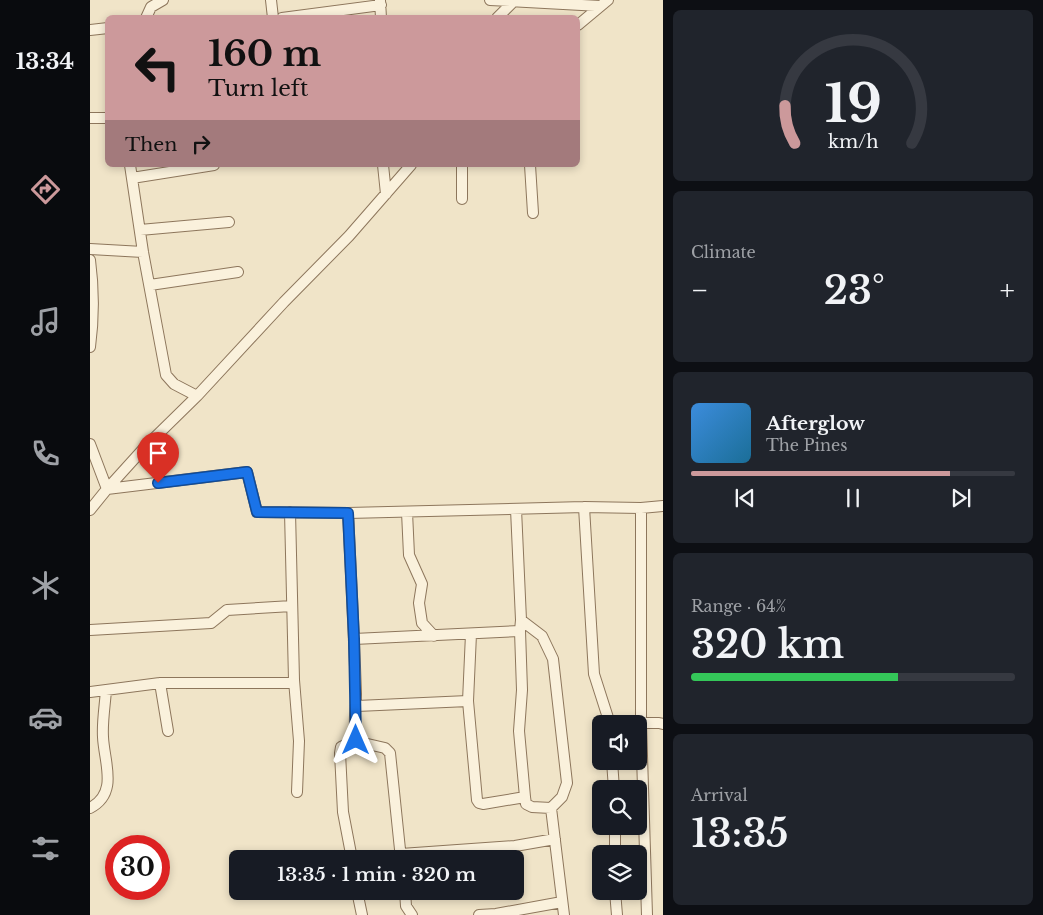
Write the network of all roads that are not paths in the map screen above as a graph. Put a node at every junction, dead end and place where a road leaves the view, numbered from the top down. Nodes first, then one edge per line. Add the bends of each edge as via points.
1 (163, 0) edge
2 (271, 0) edge
3 (490, 0) edge
4 (514, 1) junction
5 (381, 2) edge
6 (604, 3) edge
7 (147, 15) edge
8 (273, 15) edge
9 (301, 15) edge
10 (381, 15) edge
11 (500, 15) edge
12 (580, 23) edge
13 (105, 28) edge
14 (90, 30) edge
15 (90, 118) edge
16 (105, 118) edge
17 (130, 167) edge
18 (201, 167) edge
19 (383, 167) edge
20 (409, 167) edge
21 (462, 167) edge
22 (530, 167) edge
23 (132, 178) junction
24 (386, 194) junction
25 (462, 199) dead end
26 (533, 214) dead end
27 (229, 222) dead end
28 (140, 230) junction
29 (90, 248) edge
30 (143, 252) junction
31 (90, 260) edge
32 (238, 272) dead end
33 (150, 285) junction
34 (90, 347) edge
35 (197, 396) junction
36 (90, 444) edge
37 (107, 489) junction
38 (663, 506) edge
39 (584, 507) junction
40 (641, 508) junction
41 (516, 509) junction
42 (90, 510) edge
43 (290, 512) junction
44 (406, 512) junction
45 (348, 513) junction
46 (292, 606) junction
47 (521, 620) junction
48 (90, 630) edge
49 (520, 631) junction
50 (472, 634) junction
51 (434, 636) junction
52 (354, 639) junction
53 (160, 682) junction
54 (294, 683) junction
55 (106, 690) junction
56 (90, 692) edge
57 (468, 701) junction
58 (356, 706) junction
59 (607, 715) edge
60 (641, 715) edge
61 (647, 724) edge
62 (663, 724) edge
63 (168, 731) dead end
64 (356, 740) junction
65 (642, 770) edge
66 (297, 792) dead end
67 (525, 797) junction
68 (90, 808) edge
69 (551, 808) junction
70 (555, 839) junction
71 (350, 850) edge
72 (400, 850) edge
73 (469, 850) edge
74 (359, 900) edge
75 (406, 900) edge
76 (615, 900) edge
77 (562, 902) junction
78 (362, 915) edge
79 (412, 915) edge
80 (479, 915) edge
81 (564, 915) edge
82 (616, 915) edge
83 (647, 915) edge

1 - 7 street via 151,7
2 - 8 street
3 - 4 street
4 - 6 street
4 - 11 street
5 - 9 street
5 - 10 street
6 - 12 street
13 - 14 street
15 - 16 street
17 - 23 street
18 - 23 street
19 - 24 street
20 - 24 street
21 - 25 street
22 - 26 street
23 - 28 street
24 - 35 street
27 - 28 street
28 - 30 street
29 - 30 street
30 - 33 street
31 - 34 street via 94,288
32 - 33 street
33 - 35 street via 166,375 174,384
35 - 37 street
36 - 37 street
37 - 42 street
37 - 43 street via 247,472 257,512
38 - 40 street
39 - 40 street
39 - 41 street
39 - 59 street via 594,674
40 - 60 street
41 - 44 street
41 - 47 street
43 - 45 street
43 - 46 street
44 - 45 street
44 - 51 street via 409,554 422,584 418,603 422,623
45 - 52 street
46 - 48 street via 227,610 211,623
46 - 54 street
47 - 49 street
47 - 69 street via 542,636 554,662 567,783 562,797
49 - 50 street
49 - 67 street via 522,690 519,737
50 - 51 street
50 - 57 street
51 - 52 street
52 - 58 street
53 - 54 street
53 - 55 street
53 - 63 street
54 - 66 street via 299,741
55 - 56 street
55 - 68 street via 102,737 108,786 102,798
57 - 58 street
57 - 67 street via 478,801 483,804
58 - 64 street
61 - 62 street
64 - 71 street via 342,747 340,753
64 - 72 street via 385,748 390,753
65 - 83 street
67 - 69 street via 529,807
69 - 70 street
70 - 73 street
70 - 77 street
74 - 78 street
75 - 79 street
76 - 82 street
77 - 80 street
77 - 81 street

